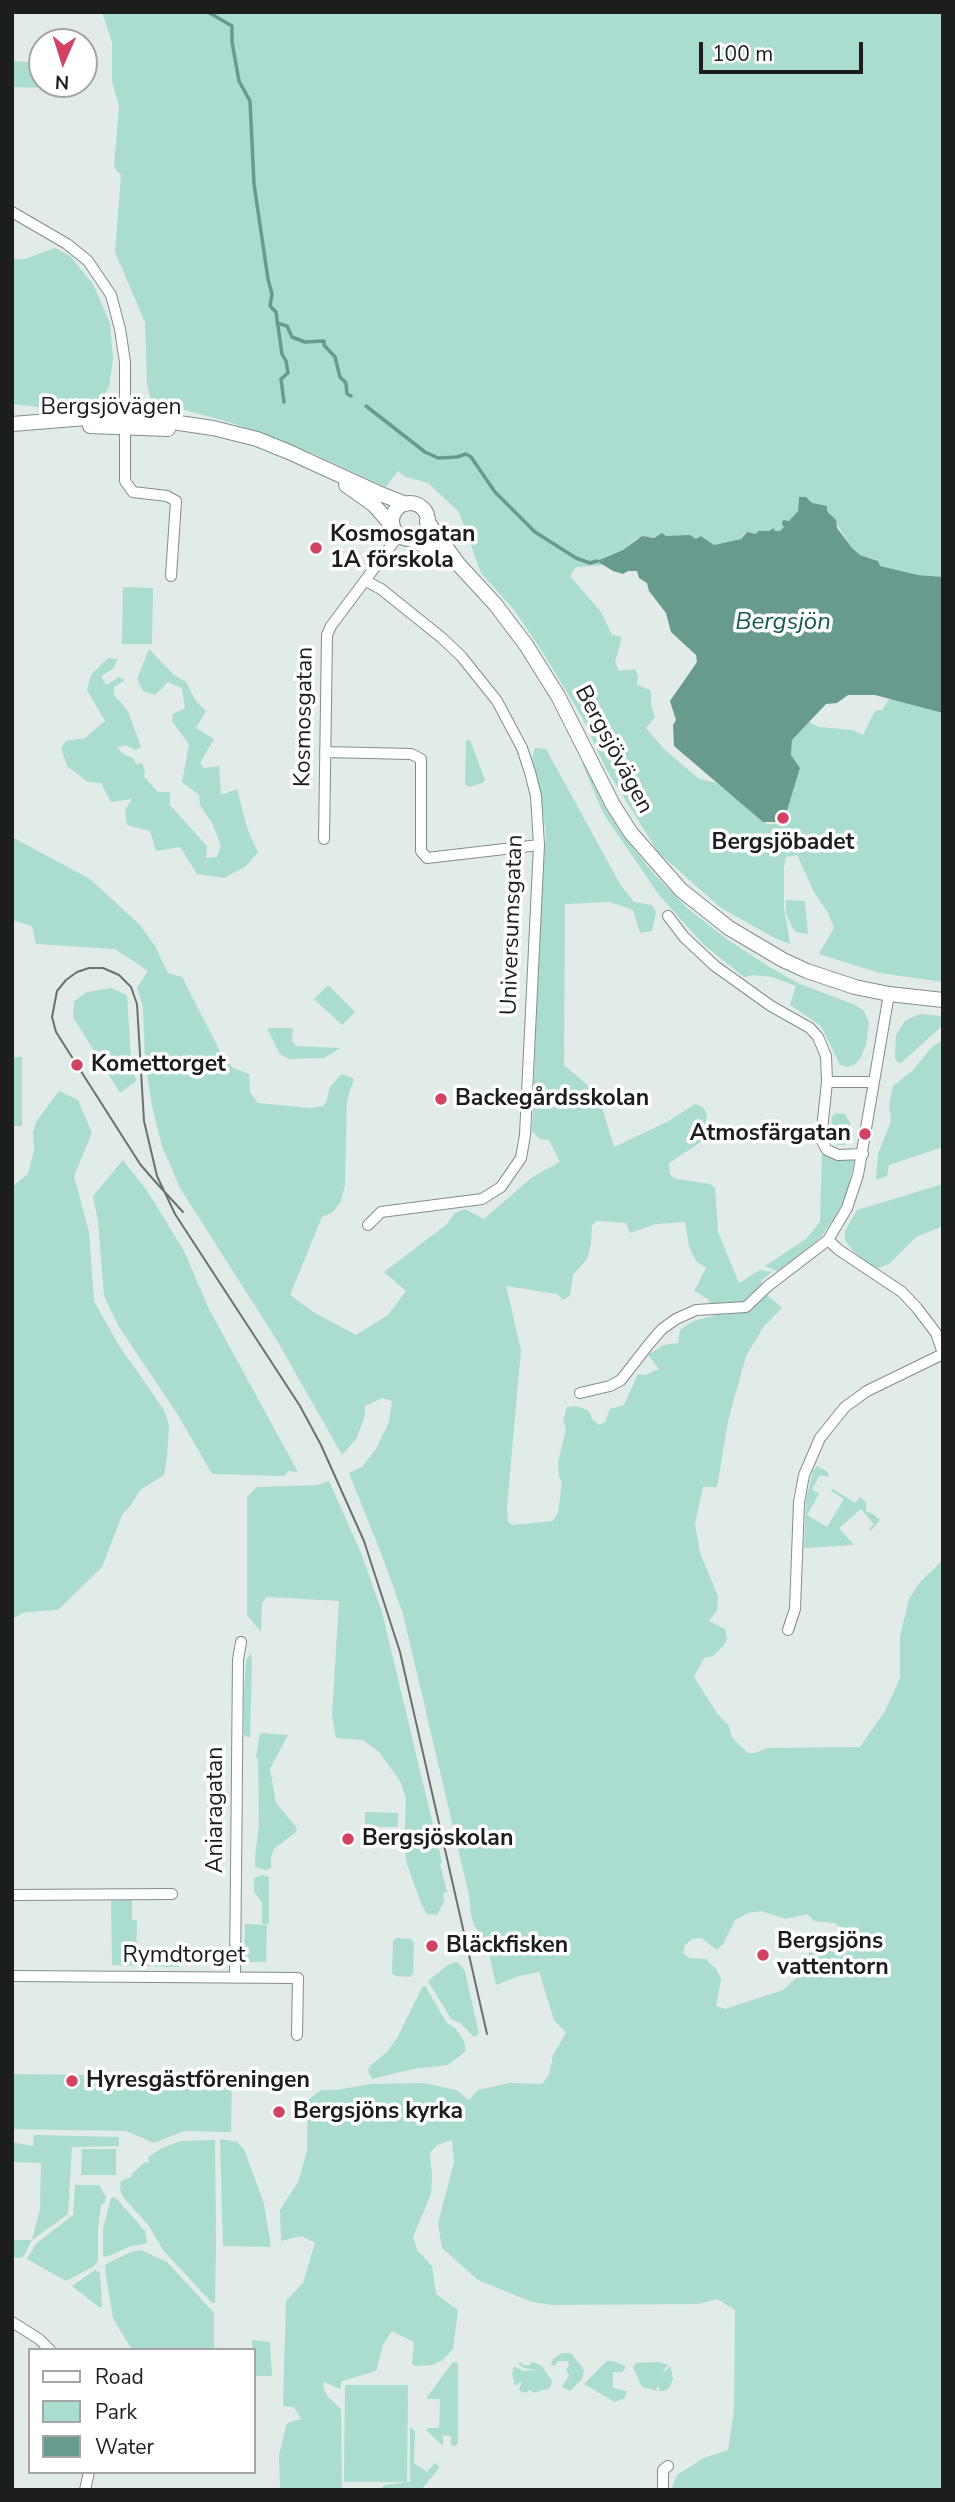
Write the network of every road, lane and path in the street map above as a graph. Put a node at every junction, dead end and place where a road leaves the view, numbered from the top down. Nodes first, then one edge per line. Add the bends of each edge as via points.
1 (12, 212) edge
2 (124, 421) junction
3 (12, 424) edge
4 (12, 432) edge
5 (407, 504) junction
6 (427, 521) junction
7 (401, 534) junction
8 (459, 565) junction
9 (171, 576) dead end
10 (366, 581) junction
11 (325, 752) junction
12 (324, 839) dead end
13 (539, 845) junction
14 (668, 916) dead end
15 (889, 994) junction
16 (943, 1000) edge
17 (827, 1082) junction
18 (873, 1082) junction
19 (863, 1154) junction
20 (368, 1225) dead end
21 (828, 1240) junction
22 (943, 1354) edge
23 (580, 1393) dead end
24 (788, 1630) dead end
25 (241, 1642) dead end
26 (172, 1894) dead end
27 (12, 1895) edge
28 (12, 1976) edge
29 (235, 1978) junction
30 (297, 2035) dead end
31 (12, 2322) edge
32 (48, 2348) edge
33 (668, 2466) dead end
34 (663, 2490) edge

1 - 2 street via 88,261 111,295 123,345
2 - 3 street, Bergsjövägen
2 - 4 street, Bergsjövägen
2 - 5 street, Bergsjövägen via 203,426 257,439
2 - 7 street, Bergsjövägen via 211,434 272,451 359,492
2 - 9 street via 125,481 133,492 176,501
5 - 6 street, Bergsjövägen via 420,507
5 - 7 street via 395,511 392,519
6 - 7 street via 422,534
6 - 8 street, Bergsjövägen
7 - 8 street, Bergsjövägen
7 - 10 street, Kosmosgatan
8 - 15 street, Bergsjövägen via 526,645 558,696 613,805 681,890 729,928 783,960 831,980
10 - 11 street, Kosmosgatan via 327,635
10 - 13 street, Universumsgatan via 442,638 497,701 530,772
11 - 12 street, Kosmosgatan
11 - 13 street via 411,754 421,759 421,851 427,858
13 - 20 street, Universumsgatan via 521,1158 501,1187 482,1199 381,1212
14 - 17 street via 715,966 810,1028 826,1056
15 - 16 street, Bergsjövägen
15 - 18 street
17 - 18 street
17 - 19 street via 821,1139 827,1150 838,1155
18 - 19 street
19 - 21 street via 847,1208
21 - 22 street via 902,1292 936,1334
21 - 23 street via 746,1307 696,1310 676,1319 662,1329 621,1380
22 - 24 street via 867,1391 845,1408 820,1438 804,1475 799,1502 795,1609
25 - 29 street, Aniaragatan
26 - 27 street
28 - 29 street, Rymdtorget
29 - 30 street, Rymdtorget via 298,1978
31 - 32 street
33 - 34 street via 663,2470

